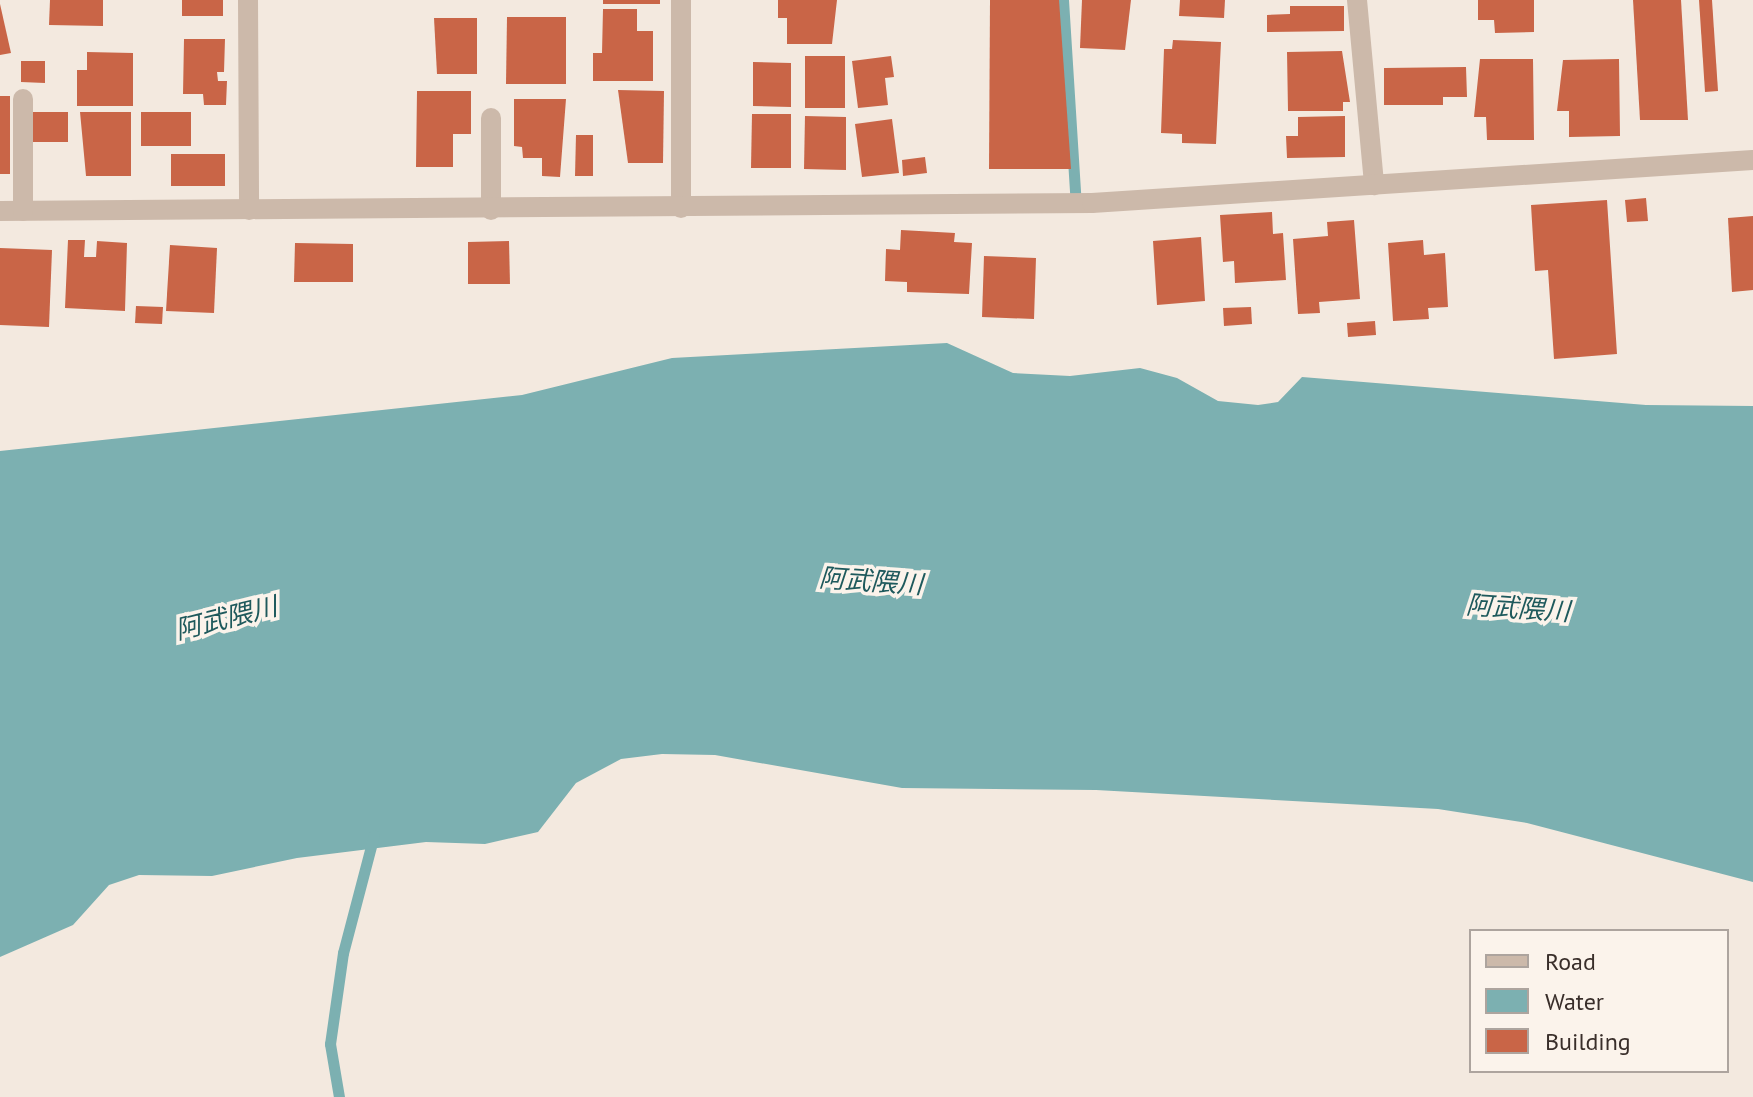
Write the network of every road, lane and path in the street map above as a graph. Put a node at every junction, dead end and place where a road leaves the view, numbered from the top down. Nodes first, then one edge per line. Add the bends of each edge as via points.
1 (248, 0) edge
2 (681, 0) edge
3 (1357, 0) edge
4 (23, 99) dead end
5 (491, 118) dead end
6 (1753, 160) edge
7 (1374, 185) junction
8 (681, 208) junction
9 (249, 210) junction
10 (491, 210) junction
11 (0, 211) edge
12 (23, 211) junction

1 - 9 street
2 - 8 street
3 - 7 street
4 - 12 street
5 - 10 street
6 - 7 street
7 - 8 street via 1092,203
8 - 10 street
9 - 10 street
9 - 12 street
11 - 12 street

